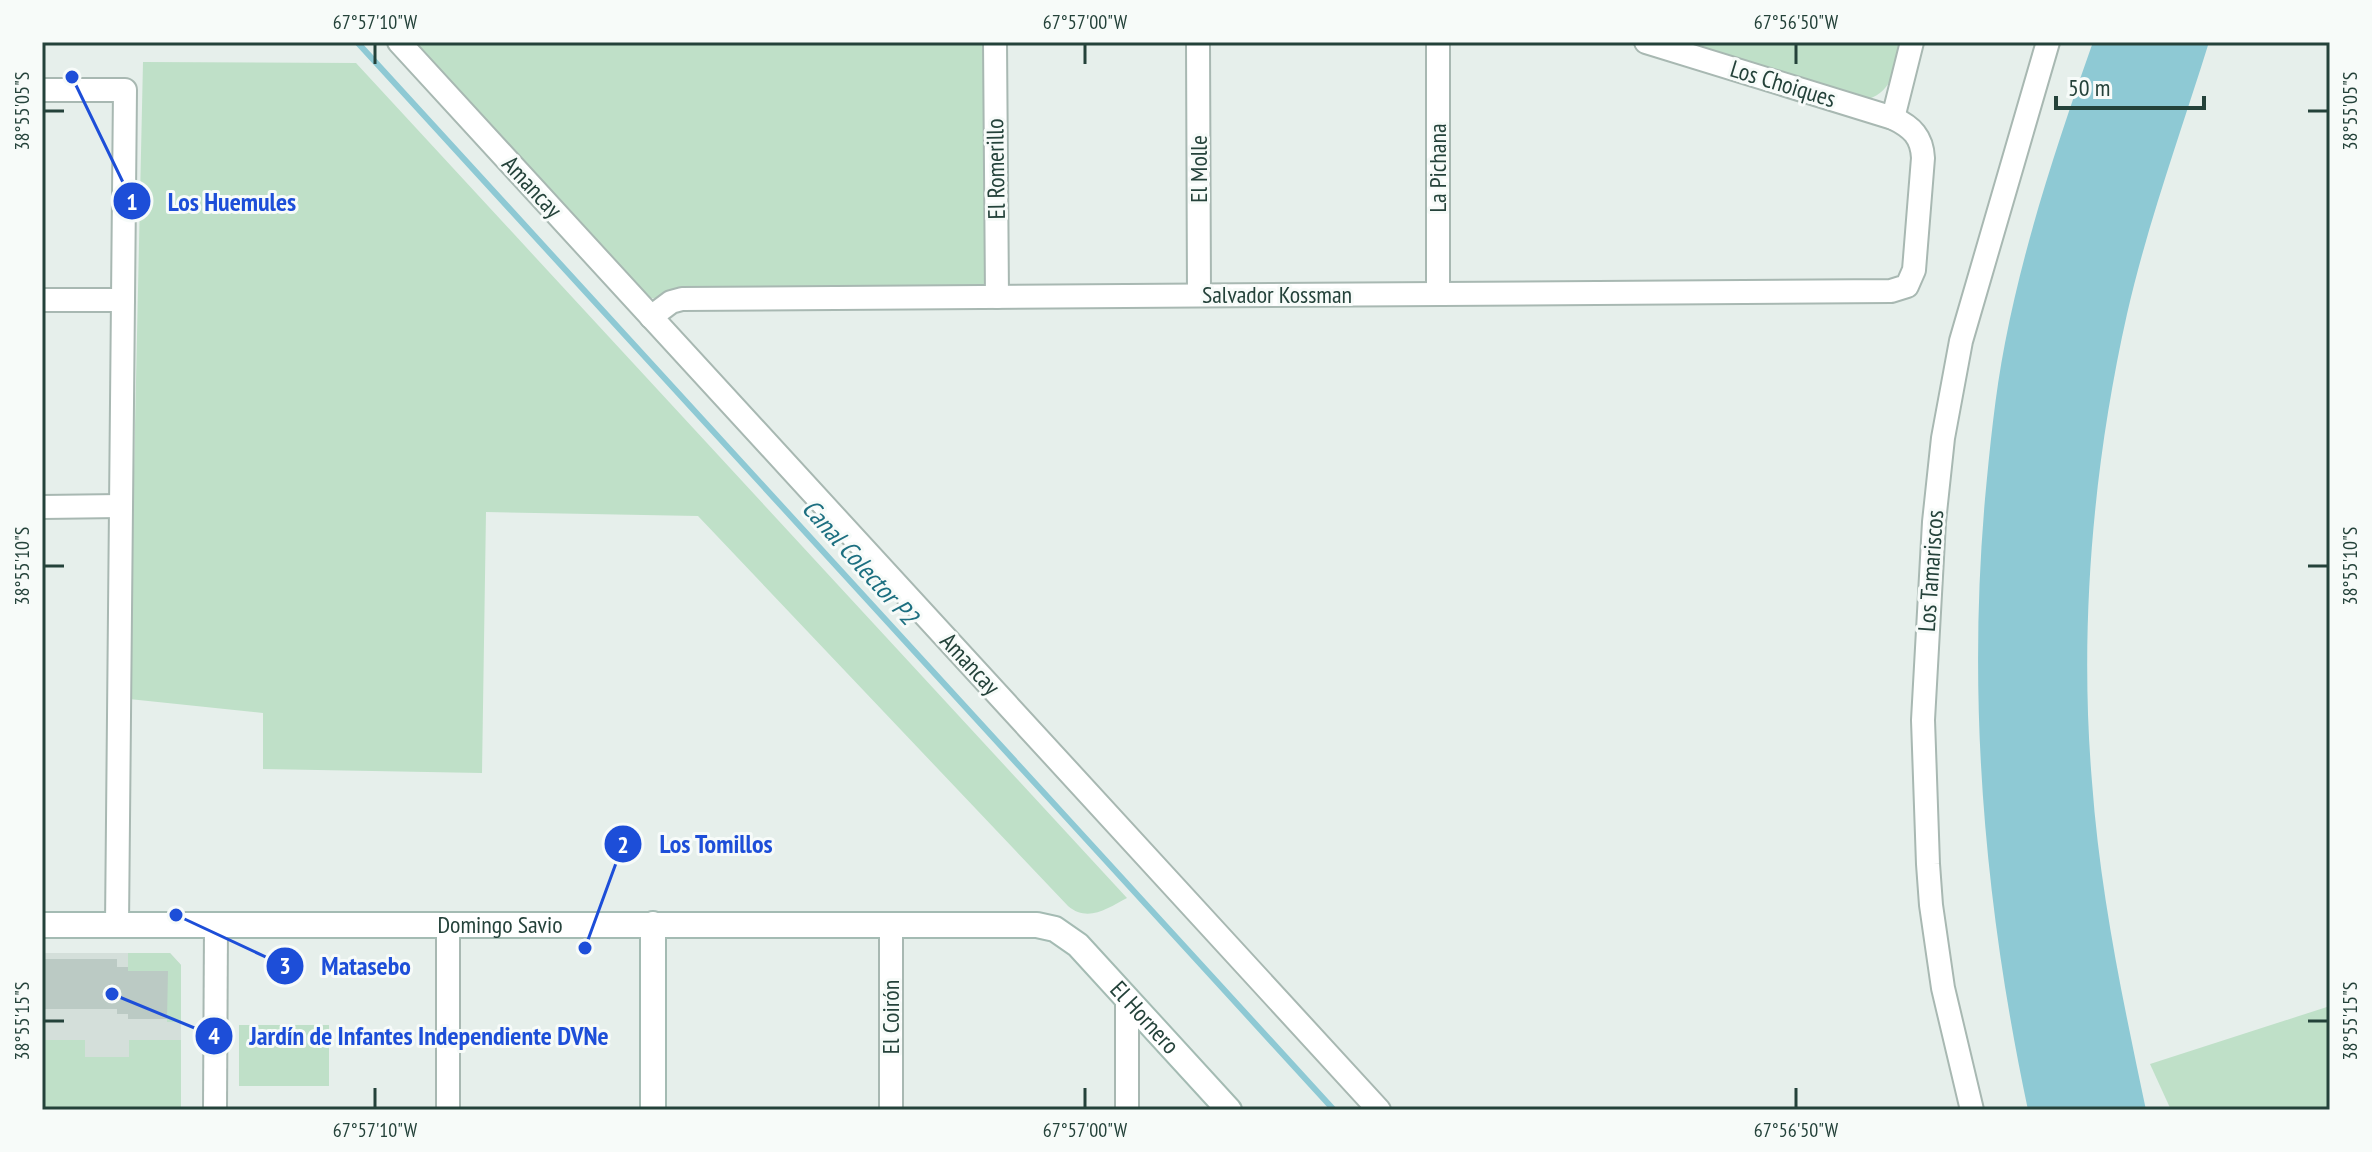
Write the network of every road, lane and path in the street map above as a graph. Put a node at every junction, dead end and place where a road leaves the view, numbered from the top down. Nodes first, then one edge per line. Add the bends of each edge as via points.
1 (399, 42) edge
2 (995, 42) edge
3 (1198, 42) edge
4 (1438, 42) edge
5 (1646, 42) edge
6 (1912, 42) edge
7 (2048, 42) edge
8 (42, 90) edge
9 (1893, 118) junction
10 (1907, 286) joint
11 (1438, 294) junction
12 (1199, 295) junction
13 (997, 297) junction
14 (42, 300) edge
15 (123, 300) junction
16 (651, 317) junction
17 (121, 506) junction
18 (42, 507) edge
19 (653, 924) junction
20 (891, 924) junction
21 (42, 925) edge
22 (117, 925) junction
23 (216, 925) junction
24 (448, 925) junction
25 (1055, 929) joint
26 (1127, 999) junction
27 (215, 1110) edge
28 (448, 1110) edge
29 (653, 1110) edge
30 (891, 1110) edge
31 (1127, 1110) edge
32 (1229, 1110) edge
33 (1379, 1110) edge
34 (1972, 1110) edge

1 - 16 street, Amancay
2 - 13 street, El Romerillo
3 - 12 street, El Molle
4 - 11 street, La Pichana
5 - 9 street, Los Choiques
6 - 9 street
7 - 34 street, Los Tamariscos via 1961,341 1934,522 1923,720 1928,864 1943,988
8 - 15 street via 125,90
9 - 10 street, Los Choiques via 1917,133 1923,158 1914,270
10 - 11 street, Salvador Kossman via 1891,291
11 - 12 street, Salvador Kossman
12 - 13 street, Salvador Kossman
13 - 16 street, Salvador Kossman via 682,299
14 - 15 street
15 - 17 street
16 - 33 street, Amancay
17 - 18 street
17 - 22 street
19 - 20 street, Domingo Savio
19 - 24 street, Domingo Savio
19 - 29 street
20 - 25 street, Domingo Savio via 1028,924
20 - 30 street, El Coirón
21 - 22 street, Domingo Savio
22 - 23 street, Domingo Savio
23 - 24 street, Domingo Savio
23 - 27 street
24 - 28 street
25 - 26 street, El Hornero via 1078,945
26 - 31 street
26 - 32 street, El Hornero

